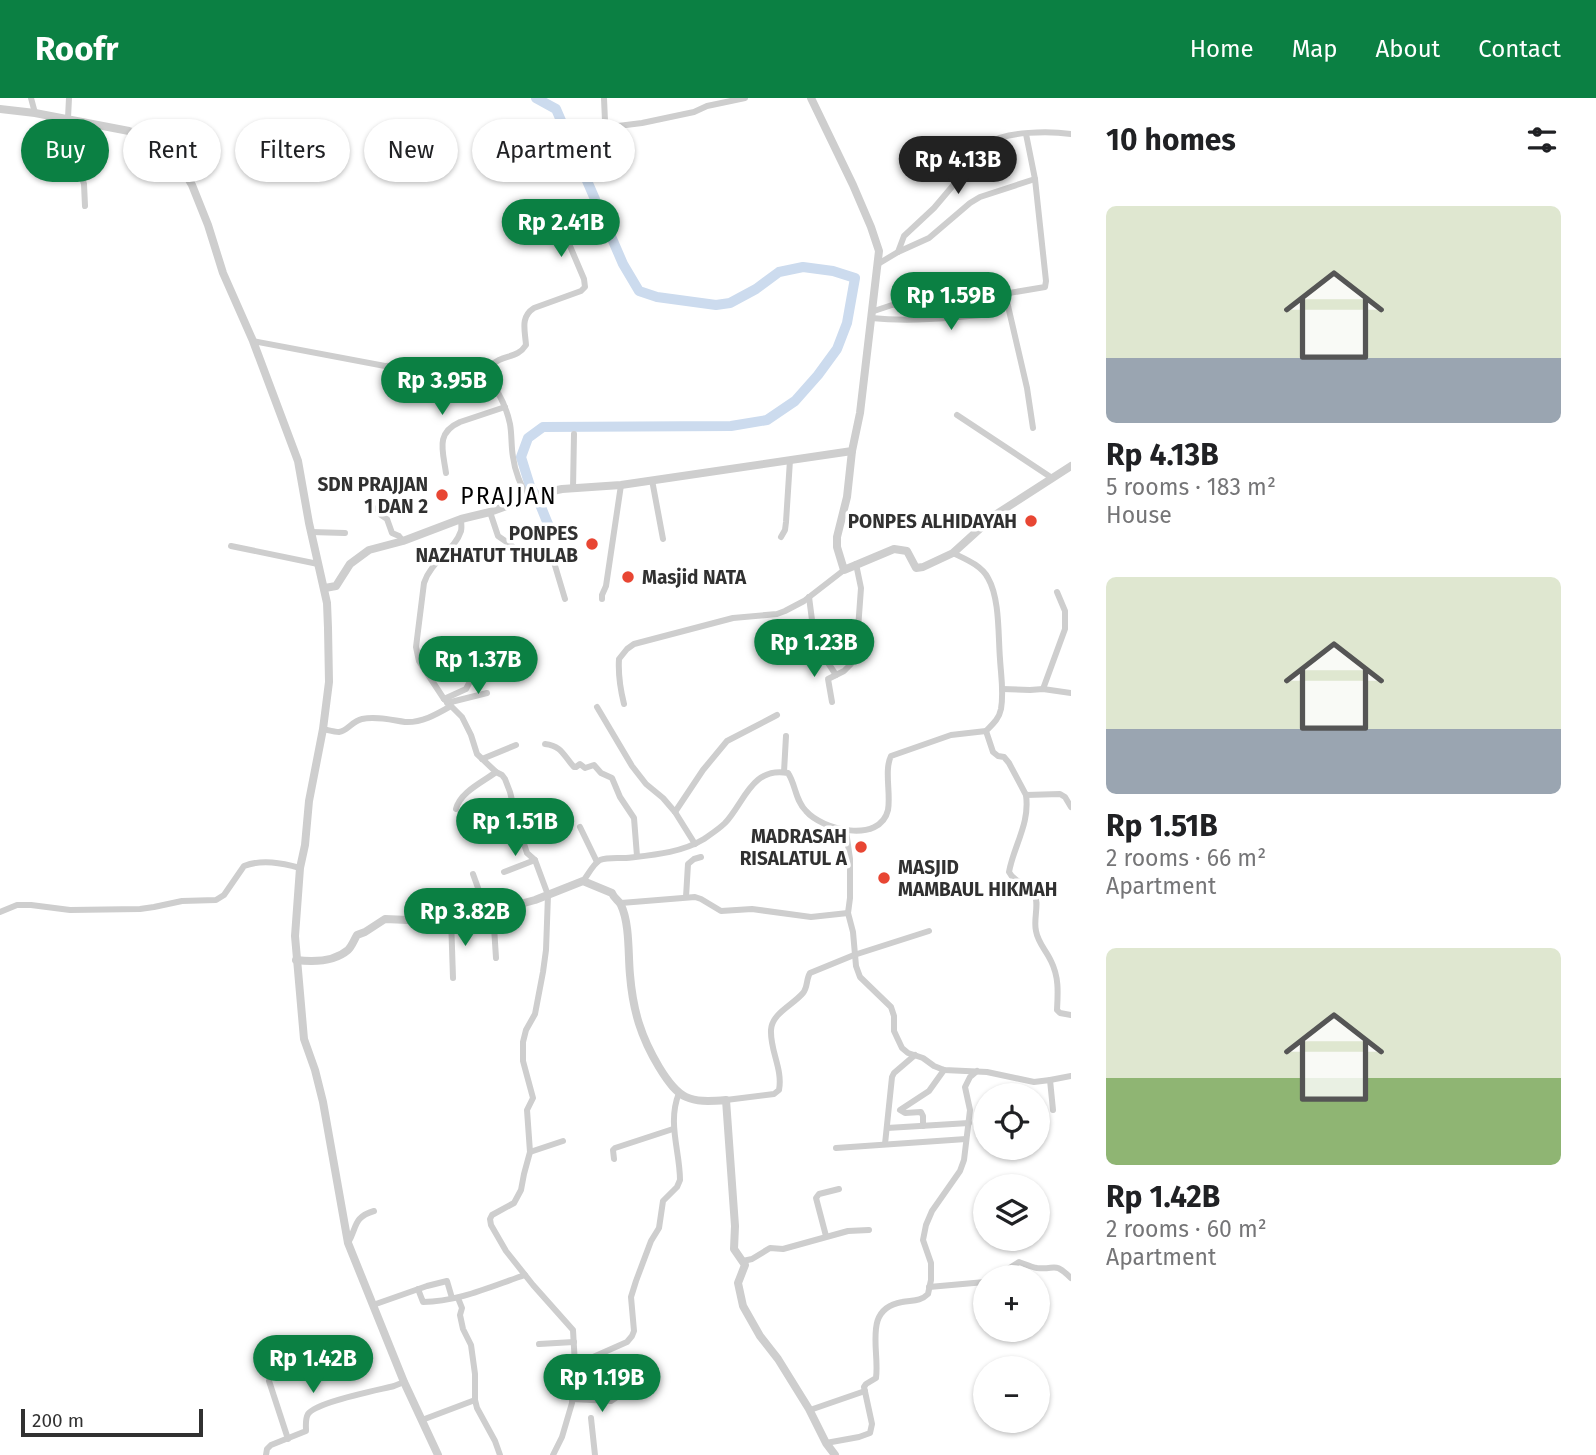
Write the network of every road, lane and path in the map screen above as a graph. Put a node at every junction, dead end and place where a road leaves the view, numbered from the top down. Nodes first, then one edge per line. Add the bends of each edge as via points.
1 (31, 98) edge
2 (69, 98) edge
3 (604, 98) edge
4 (745, 98) edge
5 (811, 98) edge
6 (0, 109) edge
7 (35, 113) junction
8 (68, 118) junction
9 (1026, 134) junction
10 (1071, 134) edge
11 (1035, 178) junction
12 (85, 206) dead end
13 (561, 225) dead end
14 (898, 252) junction
15 (878, 264) junction
16 (1005, 293) junction
17 (994, 296) junction
18 (871, 315) junction
19 (253, 341) junction
20 (483, 371) junction
21 (505, 407) junction
22 (957, 415) dead end
23 (1033, 428) dead end
24 (574, 434) dead end
25 (852, 451) junction
26 (790, 460) junction
27 (1071, 466) edge
28 (446, 473) dead end
29 (1052, 478) junction
30 (652, 480) junction
31 (621, 485) junction
32 (573, 489) junction
33 (530, 498) junction
34 (377, 508) dead end
35 (490, 512) junction
36 (461, 519) junction
37 (311, 532) junction
38 (345, 533) dead end
39 (781, 537) dead end
40 (663, 539) dead end
41 (403, 541) junction
42 (232, 546) dead end
43 (953, 553) junction
44 (318, 564) junction
45 (856, 564) junction
46 (844, 570) junction
47 (325, 588) junction
48 (1057, 592) dead end
49 (809, 597) junction
50 (565, 599) dead end
51 (602, 599) dead end
52 (488, 659) dead end
53 (836, 675) junction
54 (1002, 689) junction
55 (1043, 689) junction
56 (487, 693) dead end
57 (1071, 693) edge
58 (831, 702) dead end
59 (448, 703) junction
60 (624, 704) dead end
61 (597, 707) dead end
62 (777, 715) dead end
63 (323, 729) junction
64 (986, 731) junction
65 (786, 736) dead end
66 (545, 744) dead end
67 (516, 745) dead end
68 (482, 759) junction
69 (496, 772) junction
70 (784, 772) junction
71 (1026, 795) junction
72 (1071, 807) edge
73 (456, 809) dead end
74 (675, 811) junction
75 (580, 827) dead end
76 (846, 831) junction
77 (695, 844) junction
78 (638, 856) junction
79 (701, 857) dead end
80 (535, 860) junction
81 (597, 862) junction
82 (300, 868) junction
83 (504, 872) dead end
84 (473, 874) dead end
85 (583, 881) junction
86 (548, 895) junction
87 (686, 897) junction
88 (621, 903) junction
89 (0, 912) edge
90 (490, 912) junction
91 (848, 914) junction
92 (451, 918) junction
93 (929, 931) dead end
94 (854, 955) junction
95 (496, 958) dead end
96 (296, 960) junction
97 (453, 978) dead end
98 (1071, 1015) edge
99 (915, 1055) junction
100 (944, 1070) junction
101 (977, 1070) junction
102 (1071, 1076) edge
103 (1050, 1080) junction
104 (679, 1094) junction
105 (726, 1100) junction
106 (1053, 1110) dead end
107 (969, 1123) junction
108 (923, 1126) junction
109 (887, 1128) junction
110 (673, 1129) junction
111 (966, 1139) junction
112 (563, 1141) dead end
113 (885, 1144) junction
114 (836, 1148) dead end
115 (530, 1152) junction
116 (614, 1159) dead end
117 (839, 1189) dead end
118 (374, 1211) dead end
119 (869, 1230) dead end
120 (826, 1236) junction
121 (348, 1243) junction
122 (743, 1261) junction
123 (1050, 1266) edge
124 (525, 1275) junction
125 (1071, 1278) edge
126 (973, 1283) edge
127 (929, 1287) junction
128 (418, 1289) junction
129 (455, 1298) junction
130 (373, 1305) junction
131 (574, 1342) junction
132 (539, 1344) dead end
133 (575, 1365) junction
134 (269, 1381) dead end
135 (404, 1382) junction
136 (865, 1391) junction
137 (617, 1396) dead end
138 (572, 1399) junction
139 (475, 1400) junction
140 (810, 1410) junction
141 (591, 1418) dead end
142 (422, 1420) junction
143 (288, 1439) junction
144 (826, 1443) junction
145 (265, 1455) edge
146 (438, 1455) edge
147 (500, 1455) edge
148 (553, 1455) edge
149 (595, 1455) edge
150 (835, 1455) edge

1 - 7 street
2 - 8 street
3 - 4 street via 605,121 610,127
5 - 15 street via 871,227
6 - 7 street
7 - 8 street
8 - 12 street
8 - 19 street via 145,136 176,158 195,194
9 - 10 street
9 - 11 street
9 - 14 street via 997,137 989,143 904,236
11 - 14 street via 980,197 929,238
11 - 16 street via 1046,285
13 - 20 street via 585,287 528,312 524,349
14 - 15 street
15 - 18 street
16 - 17 street
16 - 23 street
17 - 18 street via 926,298
17 - 18 street via 991,314 897,321
18 - 25 street
19 - 20 street via 386,366 439,362
19 - 37 street via 298,461
20 - 21 street
21 - 28 street via 454,424 444,434
21 - 33 street via 514,467
22 - 29 street
24 - 32 street
25 - 26 street
25 - 46 street via 836,542
26 - 30 street
26 - 39 street
27 - 29 street
29 - 43 street via 995,515
30 - 31 street
30 - 40 street
31 - 32 street
31 - 51 street
32 - 33 street
33 - 35 street
34 - 41 street via 392,533
35 - 36 street
35 - 50 street via 498,536 522,556 553,559
36 - 41 street
36 - 59 street via 461,531 424,583 416,638 419,661
37 - 38 street
37 - 44 street
41 - 47 street via 369,550 350,564 336,586
42 - 44 street
43 - 45 street via 917,569 907,551 897,548
43 - 54 street via 978,566 989,579 997,611
44 - 47 street
45 - 46 street
45 - 53 street via 861,588 858,629 851,664
46 - 49 street
47 - 63 street via 329,682
48 - 55 street via 1066,624
49 - 53 street via 815,643
49 - 60 street via 777,614 733,618 634,643 619,659
52 - 59 street via 466,690
53 - 58 street via 828,679
54 - 55 street
54 - 64 street via 1001,710
55 - 57 street
56 - 59 street
59 - 63 street via 431,717 417,721 364,718 343,731
59 - 68 street via 462,717
61 - 74 street via 632,766
62 - 74 street via 727,741
63 - 82 street
64 - 71 street via 993,752 1009,763
64 - 76 street via 952,735 891,757 888,812 875,827
65 - 70 street
66 - 78 street via 562,750 574,767 594,765 612,778 634,818
67 - 68 street
68 - 69 street
69 - 73 street via 461,797
69 - 80 street via 508,785 527,853
70 - 76 street via 810,816
70 - 77 street via 753,784 725,824
71 - 72 street via 1060,794
71 - 98 street via 1021,838 1009,872 1032,890 1036,899 1037,938 1057,978 1057,1010
74 - 77 street
75 - 81 street
76 - 91 street
77 - 78 street
78 - 81 street
79 - 87 street via 688,864
80 - 83 street
80 - 86 street
81 - 85 street
82 - 89 street via 284,863 248,864 216,900 140,909 17,905
82 - 96 street
84 - 90 street
85 - 86 street
85 - 88 street via 612,893
86 - 90 street
86 - 115 street via 543,972 523,1042 533,1098 527,1110
87 - 88 street
87 - 91 street via 698,898 721,911 752,909 811,917
88 - 104 street via 639,1026 661,1071
90 - 92 street
90 - 95 street
91 - 94 street
92 - 96 street via 384,919 357,935 343,953 318,962
92 - 97 street
93 - 94 street
94 - 99 street via 860,977 891,1007 902,1048
94 - 105 street via 810,973 805,990 772,1023 779,1090
96 - 121 street via 304,1039 323,1102
99 - 100 street
99 - 109 street via 892,1077
100 - 101 street
100 - 108 street via 929,1091 900,1110 921,1112
101 - 103 street via 1034,1082
101 - 107 street via 965,1087
102 - 103 street
103 - 106 street
104 - 105 street via 699,1102
104 - 110 street
105 - 122 street via 734,1249
107 - 108 street
107 - 111 street
108 - 109 street
109 - 113 street
110 - 116 street via 615,1148
110 - 133 street via 680,1180 663,1201 659,1228 631,1297 632,1336
111 - 113 street
111 - 127 street via 960,1171 926,1225 923,1240 931,1263
112 - 115 street
113 - 114 street
115 - 124 street via 518,1198 490,1219 501,1245
117 - 120 street via 816,1198
118 - 121 street via 356,1221
119 - 120 street
120 - 122 street via 783,1249 770,1248
121 - 130 street
122 - 140 street via 745,1268 738,1283 743,1306
123 - 125 street
124 - 129 street
124 - 131 street via 571,1326
126 - 127 street
127 - 136 street via 924,1298 889,1305 879,1315 877,1375
128 - 129 street via 424,1302
128 - 129 street via 446,1281
128 - 130 street
129 - 139 street via 471,1345
130 - 135 street
131 - 132 street
131 - 133 street
133 - 138 street
134 - 143 street
135 - 142 street
135 - 143 street via 313,1410 306,1431
136 - 140 street
136 - 144 street via 870,1433
137 - 138 street via 611,1401
138 - 148 street
139 - 142 street
139 - 147 street
140 - 144 street
141 - 149 street
142 - 146 street
143 - 145 street via 271,1445
144 - 150 street

